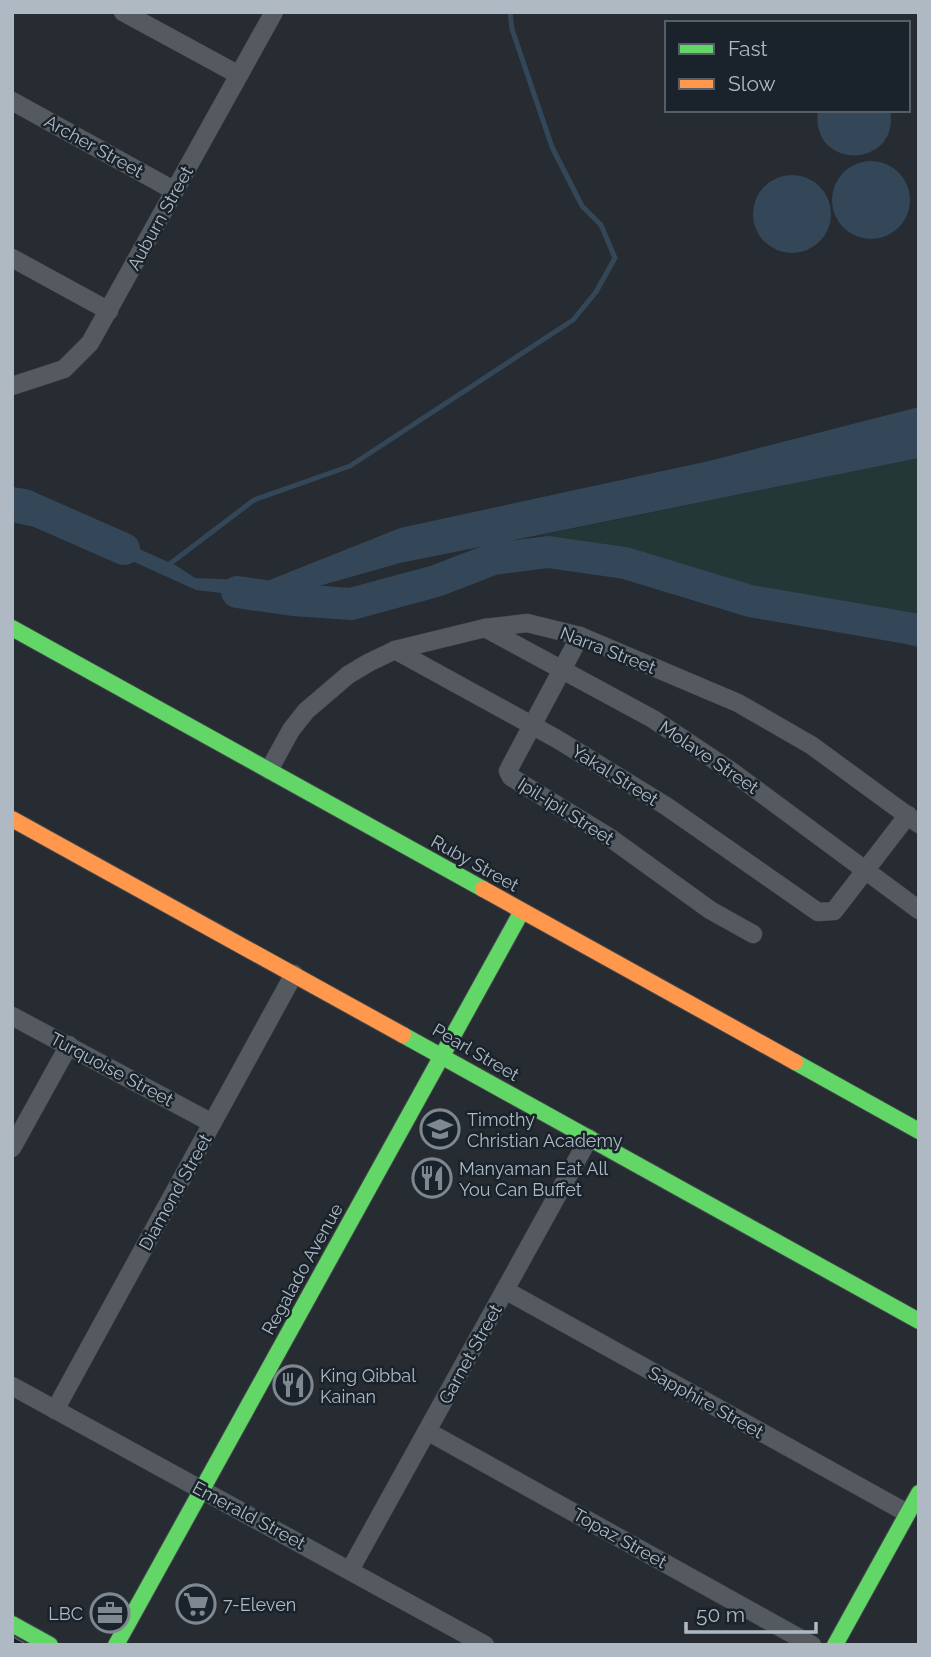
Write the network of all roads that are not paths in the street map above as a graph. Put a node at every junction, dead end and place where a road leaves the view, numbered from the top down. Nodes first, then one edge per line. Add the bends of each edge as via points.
1 (123, 12) edge
2 (274, 12) edge
3 (239, 75) junction
4 (12, 101) edge
5 (176, 191) junction
6 (12, 258) edge
7 (109, 311) junction
8 (12, 386) edge
9 (12, 628) edge
10 (485, 628) junction
11 (580, 635) junction
12 (395, 650) junction
13 (562, 669) junction
14 (533, 725) junction
15 (269, 770) junction
16 (12, 819) edge
17 (913, 820) edge
18 (867, 869) junction
19 (919, 910) edge
20 (522, 911) junction
21 (753, 934) dead end
22 (294, 974) junction
23 (12, 1016) edge
24 (69, 1045) junction
25 (442, 1056) junction
26 (212, 1123) junction
27 (919, 1131) edge
28 (589, 1138) junction
29 (12, 1148) edge
30 (505, 1290) junction
31 (919, 1321) edge
32 (12, 1386) edge
33 (55, 1410) junction
34 (427, 1431) junction
35 (202, 1490) junction
36 (919, 1493) edge
37 (907, 1513) junction
38 (350, 1570) junction
39 (12, 1624) edge
40 (50, 1645) edge
41 (116, 1645) edge
42 (485, 1645) edge
43 (812, 1645) edge
44 (835, 1645) edge

1 - 3 street
2 - 3 street, Auburn Street
3 - 5 street, Auburn Street
4 - 5 street, Archer Street
5 - 7 street, Auburn Street
6 - 7 street
7 - 8 street, Auburn Street via 90,343 64,369
9 - 15 street, Ruby Street
10 - 11 street, Narra Street via 527,622
10 - 12 street, Narra Street
10 - 13 street, Molave Street
11 - 13 street, Ipil-ipil Street
11 - 17 street, Narra Street via 775,722
12 - 14 street, Yakal Street
12 - 15 street, Narra Street via 348,675 306,711
13 - 14 street, Ipil-ipil Street
13 - 18 street, Molave Street via 653,719
14 - 18 street, Yakal Street via 666,806 818,912 834,911
14 - 21 street, Ipil-ipil Street via 508,771 511,776
15 - 20 street, Ruby Street
16 - 22 street, Pearl Street
17 - 18 street
18 - 19 street, Molave Street
20 - 25 street, Regalado Avenue
20 - 27 street, Ruby Street
22 - 25 street, Pearl Street
22 - 26 street, Diamond Street
23 - 24 street, Turquoise Street
24 - 26 street, Turquoise Street
24 - 29 street
25 - 28 street, Pearl Street
25 - 35 street, Regalado Avenue
26 - 33 street, Diamond Street
28 - 30 street, Garnet Street
28 - 31 street, Pearl Street
30 - 34 street, Garnet Street
30 - 37 street, Sapphire Street
32 - 33 street, Emerald Street
33 - 35 street, Emerald Street
34 - 38 street, Garnet Street
34 - 43 street, Topaz Street
35 - 38 street, Emerald Street
35 - 41 street, Regalado Avenue
36 - 37 street
37 - 44 street
38 - 42 street, Emerald Street
39 - 40 street

